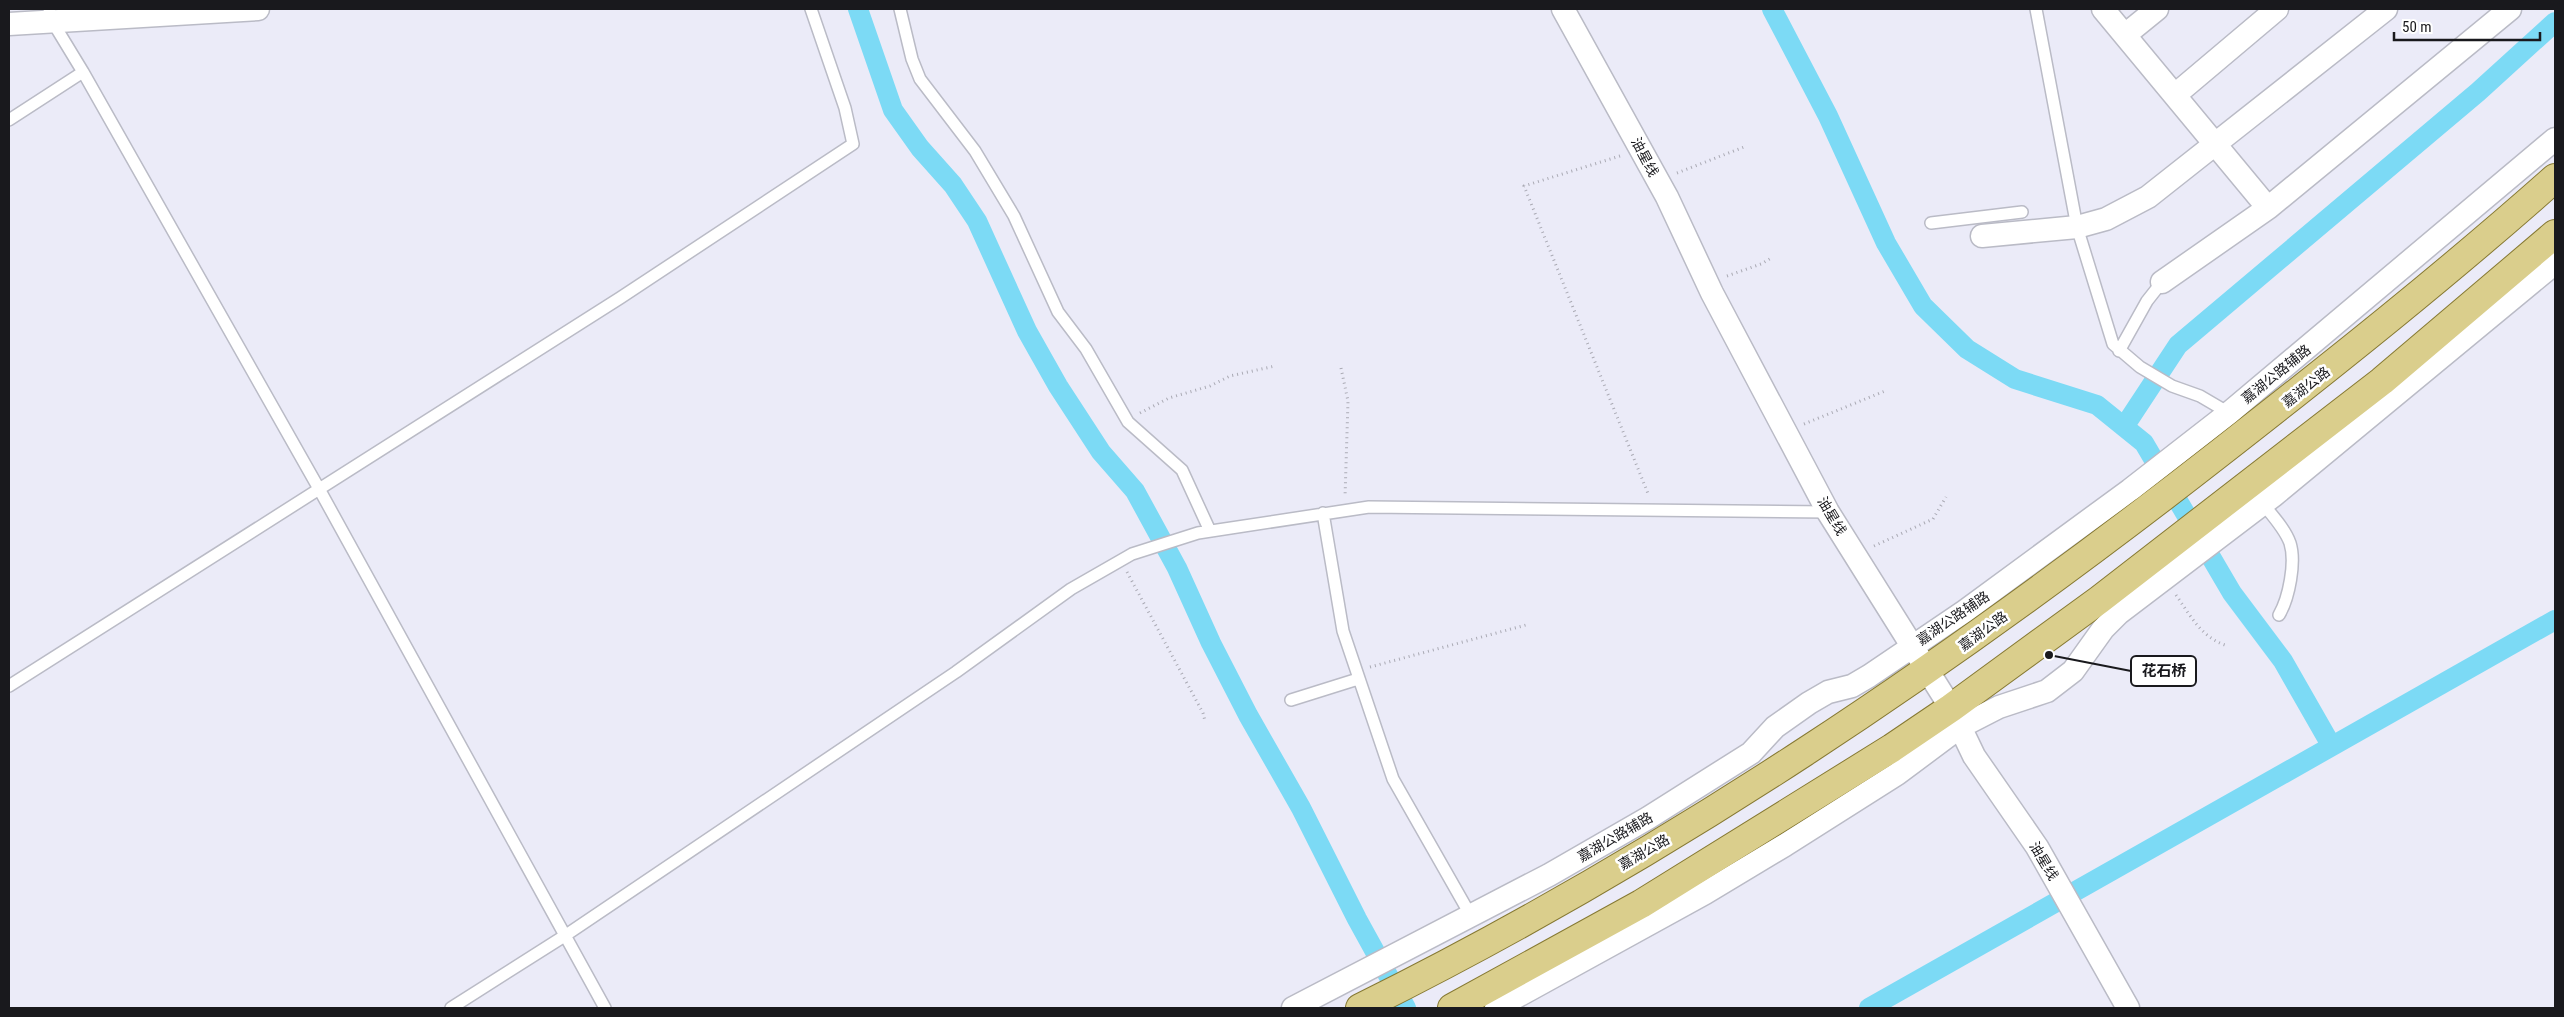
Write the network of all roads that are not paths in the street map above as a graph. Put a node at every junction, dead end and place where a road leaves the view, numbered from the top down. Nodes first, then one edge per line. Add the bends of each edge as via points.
1 (258, 9) edge
2 (811, 9) edge
3 (900, 9) edge
4 (1563, 9) edge
5 (2036, 9) edge
6 (2103, 9) edge
7 (2157, 9) edge
8 (2277, 9) edge
9 (2386, 9) edge
10 (2510, 9) edge
11 (51, 15) edge
12 (9, 24) edge
13 (2125, 35) junction
14 (83, 72) junction
15 (2175, 94) junction
16 (9, 120) edge
17 (2555, 139) edge
18 (2216, 144) junction
19 (2555, 178) edge
20 (2268, 208) junction
21 (2022, 212) dead end
22 (1930, 224) dead end
23 (2077, 227) junction
24 (1990, 229) junction
25 (2555, 234) edge
26 (2555, 263) edge
27 (2162, 282) joint
28 (2119, 351) junction
29 (2229, 413) junction
30 (318, 488) junction
31 (2138, 501) junction
32 (2253, 501) junction
33 (1828, 512) junction
34 (1323, 514) junction
35 (1204, 532) junction
36 (2279, 615) dead end
37 (1913, 646) junction
38 (1928, 671) junction
39 (1357, 675) junction
40 (9, 686) edge
41 (1291, 700) dead end
42 (1955, 717) junction
43 (1471, 916) junction
44 (566, 935) junction
45 (1362, 1007) edge
46 (1501, 1007) edge
47 (451, 1008) edge
48 (605, 1008) edge
49 (1294, 1008) edge
50 (1452, 1008) edge
51 (2128, 1008) edge

1 - 11 street
2 - 30 lane via 845,108 853,144 620,298
3 - 35 lane via 920,79 975,151 1014,216 1058,312 1086,350 1128,422 1182,470
4 - 33 street, 油星线 via 1658,181 1708,284
5 - 23 lane
6 - 13 street
7 - 13 street
8 - 15 street
9 - 18 street
10 - 20 street
11 - 12 street
11 - 14 lane
13 - 15 street
14 - 16 lane
14 - 30 lane
15 - 18 street
17 - 29 street, 嘉湖公路辅路
18 - 20 street
18 - 23 street via 2148,198 2106,219
19 - 31 main road, 嘉湖公路 via 2400,312 2225,449
20 - 27 street
21 - 24 lane
22 - 24 lane
23 - 24 street
23 - 28 lane via 2104,320
25 - 32 main road via 2382,381
26 - 32 street via 2385,406
27 - 28 lane
28 - 29 lane via 2172,386 2200,396
29 - 31 street, 嘉湖公路辅路 via 2210,426
30 - 40 lane
30 - 44 lane
31 - 37 street, 嘉湖公路辅路 via 2020,572
31 - 38 main road, 嘉湖公路
32 - 36 lane via 2290,541 2288,600
32 - 42 main road via 2165,548
32 - 42 street via 2170,577 2108,624 2073,671 2047,691
33 - 34 lane via 1369,507
33 - 37 street, 油星线
34 - 35 lane
34 - 39 lane via 1343,631
35 - 44 lane via 1132,554 1071,590 956,672
37 - 38 street, 油星线
37 - 43 street, 嘉湖公路辅路 via 1852,686 1828,692 1809,704 1775,727 1751,754 1648,818
38 - 42 street, 油星线
38 - 45 main road, 嘉湖公路 via 1692,825
39 - 41 lane
39 - 43 lane via 1393,779
42 - 46 street via 1897,774 1705,893
42 - 50 main road via 1892,748 1642,904
42 - 51 street, 油星线 via 1974,756 2044,859
43 - 49 street, 嘉湖公路辅路
44 - 47 lane
44 - 48 lane

